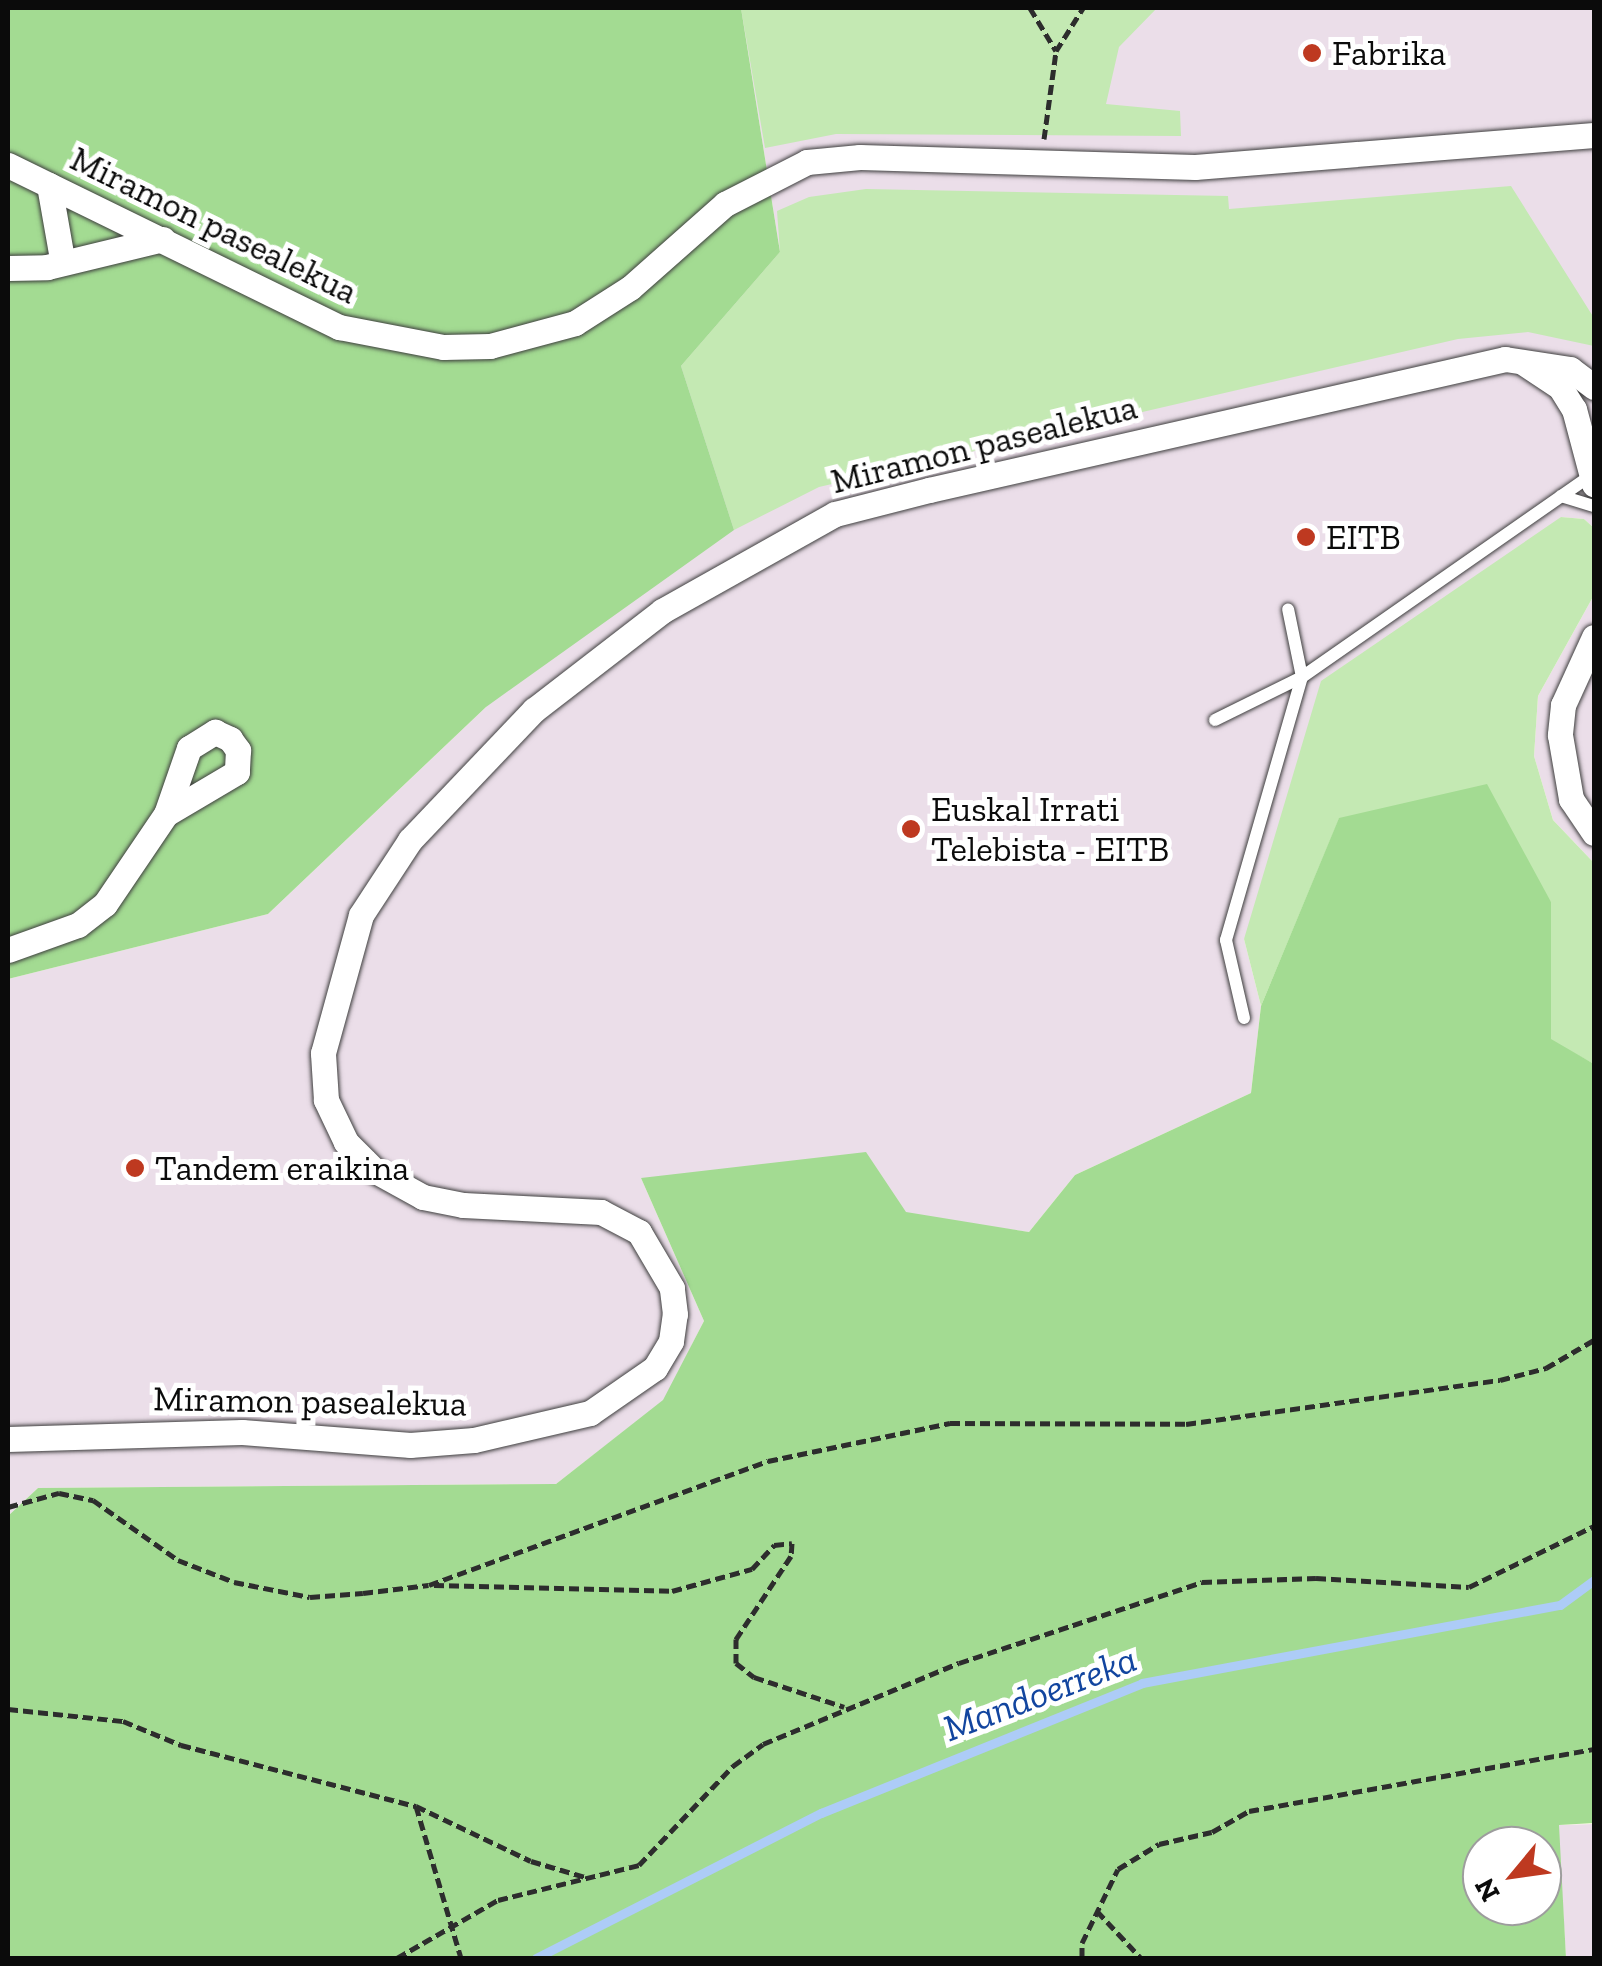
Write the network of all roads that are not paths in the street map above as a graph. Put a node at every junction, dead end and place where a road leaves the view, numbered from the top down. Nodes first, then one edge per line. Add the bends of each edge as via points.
1 (1594, 134) edge
2 (8, 164) edge
3 (49, 185) junction
4 (163, 239) junction
5 (62, 259) junction
6 (8, 268) edge
7 (1520, 360) junction
8 (1594, 387) edge
9 (1588, 429) edge
10 (1588, 480) edge
11 (1562, 496) junction
12 (1594, 506) edge
13 (1288, 610) dead end
14 (1594, 638) edge
15 (1302, 677) junction
16 (1215, 720) dead end
17 (166, 814) dead end
18 (1594, 832) edge
19 (8, 950) edge
20 (1244, 1018) dead end
21 (8, 1439) edge

1 - 4 street, Miramon pasealekua via 1231,165 860,157 806,162 725,204 604,307 575,323 490,346 408,344 354,332
2 - 3 street, Miramon pasealekua
3 - 4 street, Miramon pasealekua
3 - 5 street
4 - 5 street
5 - 6 street via 47,267
7 - 8 street, Miramon pasealekua via 1570,369
7 - 9 street via 1560,387
7 - 21 street, Miramon pasealekua via 1443,371 835,514 770,546 600,654 460,780 361,915 323,1053 326,1100 346,1142 374,1170 423,1197 462,1206 601,1212 639,1232 672,1288 675,1314 671,1342 630,1391 546,1428 410,1445 242,1432
9 - 10 street
10 - 11 lane
11 - 12 lane
11 - 15 lane
13 - 15 lane
14 - 18 street via 1564,705 1560,735 1571,799
15 - 16 lane
15 - 20 lane via 1226,940
17 - 19 street via 105,904 78,925

